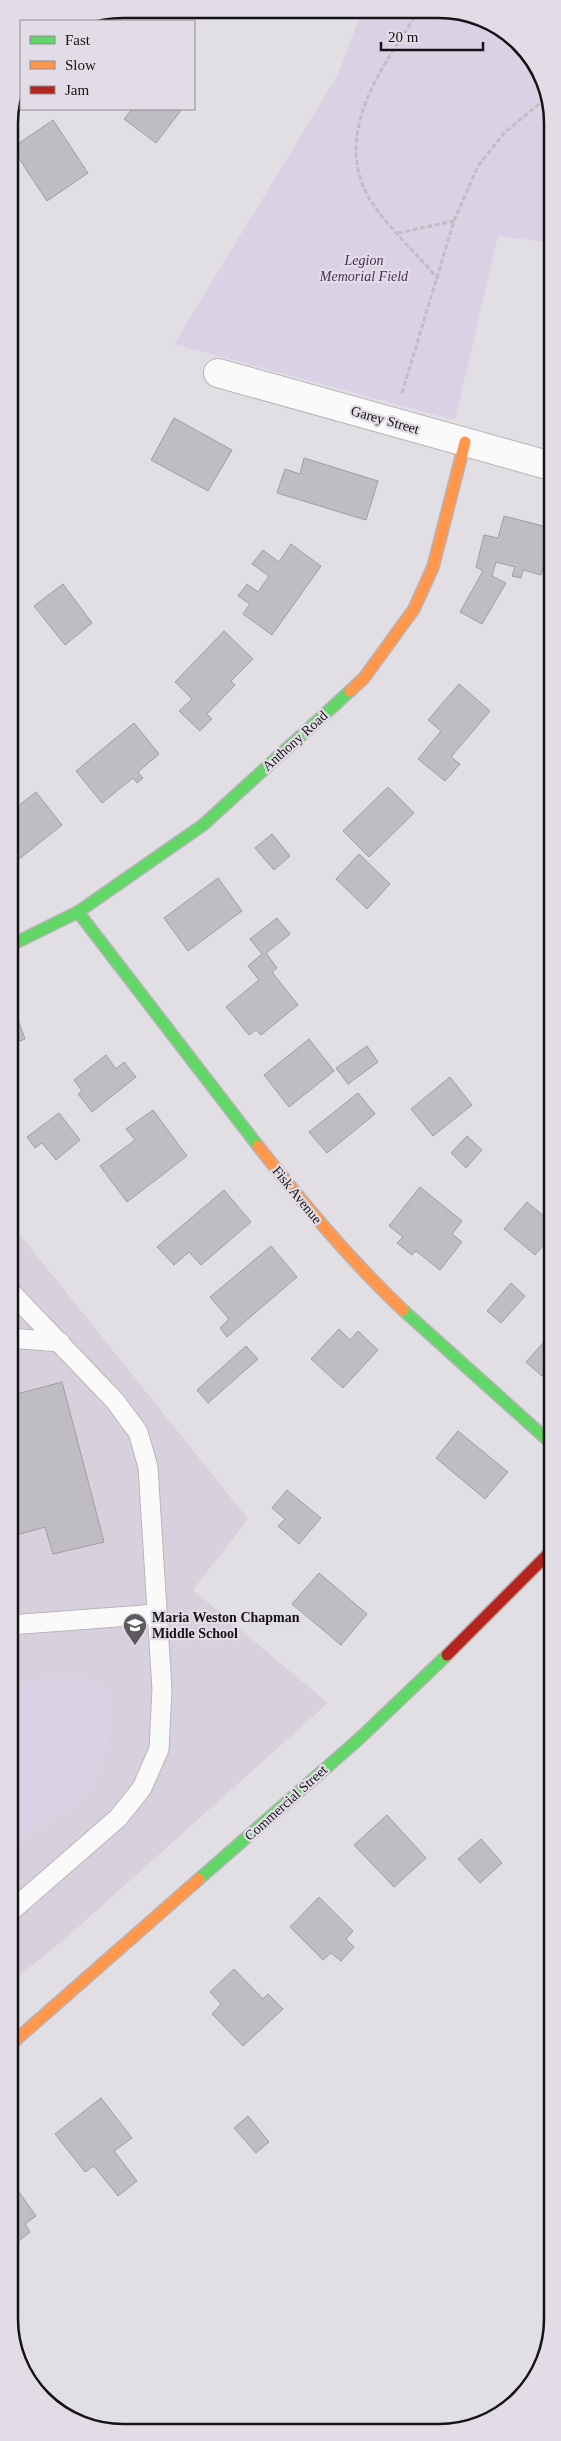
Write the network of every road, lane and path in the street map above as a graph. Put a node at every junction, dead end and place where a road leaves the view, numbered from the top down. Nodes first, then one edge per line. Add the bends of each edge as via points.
1 (414, 18) edge
2 (542, 103) edge
3 (454, 220) junction
4 (398, 233) junction
5 (438, 279) junction
6 (218, 373) dead end
7 (395, 423) junction
8 (465, 442) junction
9 (544, 464) edge
10 (78, 912) junction
11 (18, 942) edge
12 (18, 1299) edge
13 (18, 1339) edge
14 (60, 1342) junction
15 (543, 1436) edge
16 (543, 1559) edge
17 (157, 1614) junction
18 (18, 1624) edge
19 (18, 1905) edge
20 (18, 2038) edge

1 - 4 path via 388,58 361,113 354,150 360,183 375,208
2 - 3 path via 505,132 478,166
3 - 4 path
3 - 5 path
4 - 5 path
5 - 7 path
6 - 7 street, Garey Street
7 - 8 street, Garey Street
8 - 9 street, Garey Street
8 - 10 street, Anthony Road via 433,567 414,609 364,678 203,824
10 - 11 street, Anthony Road
10 - 15 street, Fisk Avenue via 206,1081 359,1268
12 - 14 lane
13 - 14 lane
14 - 17 lane via 115,1401 138,1432 148,1467
16 - 20 street, Commercial Street via 359,1739
17 - 18 lane
17 - 19 lane via 162,1688 159,1748 142,1788 118,1818

